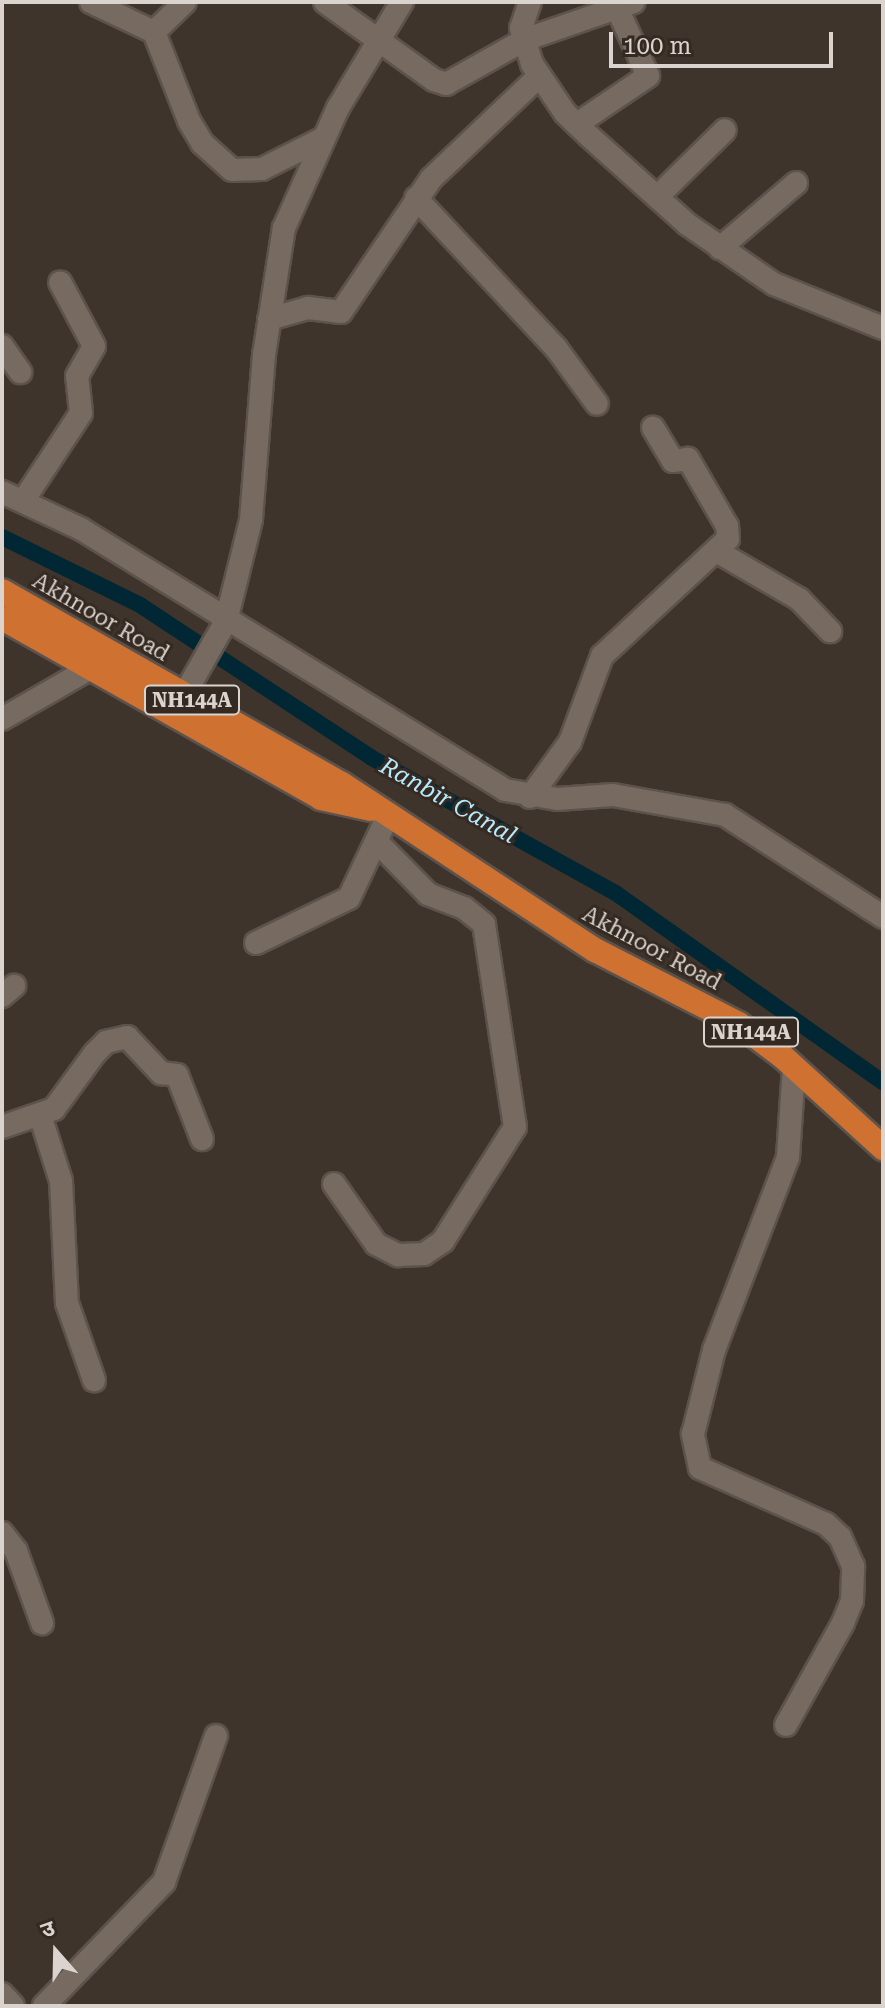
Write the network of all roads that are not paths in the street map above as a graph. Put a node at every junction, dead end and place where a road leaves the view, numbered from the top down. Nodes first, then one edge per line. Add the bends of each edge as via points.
1 (91, 2) edge
2 (185, 2) edge
3 (325, 2) edge
4 (402, 2) edge
5 (530, 2) edge
6 (625, 5) edge
7 (154, 32) junction
8 (524, 40) junction
9 (380, 41) junction
10 (539, 76) junction
11 (577, 124) junction
12 (725, 130) dead end
13 (324, 138) junction
14 (796, 183) dead end
15 (657, 197) junction
16 (416, 198) junction
17 (720, 248) junction
18 (60, 282) dead end
19 (269, 319) junction
20 (883, 328) edge
21 (2, 346) edge
22 (20, 372) dead end
23 (597, 404) dead end
24 (653, 428) dead end
25 (12, 496) edge
26 (718, 552) junction
27 (2, 591) edge
28 (2, 618) edge
29 (226, 621) junction
30 (830, 631) dead end
31 (89, 669) junction
32 (184, 695) junction
33 (2, 719) edge
34 (530, 797) junction
35 (385, 813) junction
36 (377, 842) junction
37 (883, 917) edge
38 (256, 943) dead end
39 (794, 1067) junction
40 (41, 1118) junction
41 (2, 1127) edge
42 (202, 1139) dead end
43 (883, 1148) edge
44 (334, 1184) dead end
45 (94, 1380) dead end
46 (2, 1533) edge
47 (42, 1623) dead end
48 (786, 1725) dead end
49 (216, 1736) dead end
50 (2, 1994) edge
51 (13, 2006) edge
52 (44, 2006) edge

1 - 7 street
2 - 7 street
3 - 9 street
4 - 9 street
5 - 8 street via 521,28
6 - 8 street
6 - 11 street via 648,76
7 - 13 street via 189,121 202,143 232,170 262,169
8 - 9 street via 446,84
8 - 10 street
9 - 13 street
10 - 11 street
10 - 16 street
11 - 15 street
12 - 15 street
13 - 19 street via 284,228
14 - 17 street
15 - 17 street
16 - 19 street via 341,312 308,308
16 - 23 street via 556,348
17 - 20 street via 821,307
18 - 25 street via 94,346 77,376 81,413
19 - 29 street via 251,520
21 - 22 street
24 - 26 street via 673,461 688,459 727,526 728,539
25 - 29 street via 81,529
26 - 30 street via 799,599
26 - 34 street via 602,656 570,742
27 - 32 highway, Akhnoor Road / NH144A
28 - 31 highway, Akhnoor Road / NH144A
29 - 32 street
29 - 34 street via 505,790
31 - 33 street
31 - 35 highway, Akhnoor Road / NH144A via 321,798
32 - 35 highway, Akhnoor Road / NH144A
34 - 37 street via 613,795 725,815
35 - 36 street
35 - 39 highway, Akhnoor Road / NH144A via 595,950 739,1024
36 - 38 street via 349,898
36 - 44 street via 428,894 464,908 484,924 515,1127 443,1241 424,1254 398,1255 376,1244
39 - 43 highway, Akhnoor Road / NH144A
39 - 48 street via 788,1157 714,1350 693,1434 694,1455 708,1474 826,1524 850,1558 852,1601
40 - 41 street
40 - 42 street via 64,1098 106,1042 127,1037 161,1073 177,1075
40 - 45 street via 61,1181 67,1303
46 - 47 street via 16,1551
49 - 52 street via 164,1882
50 - 51 street

